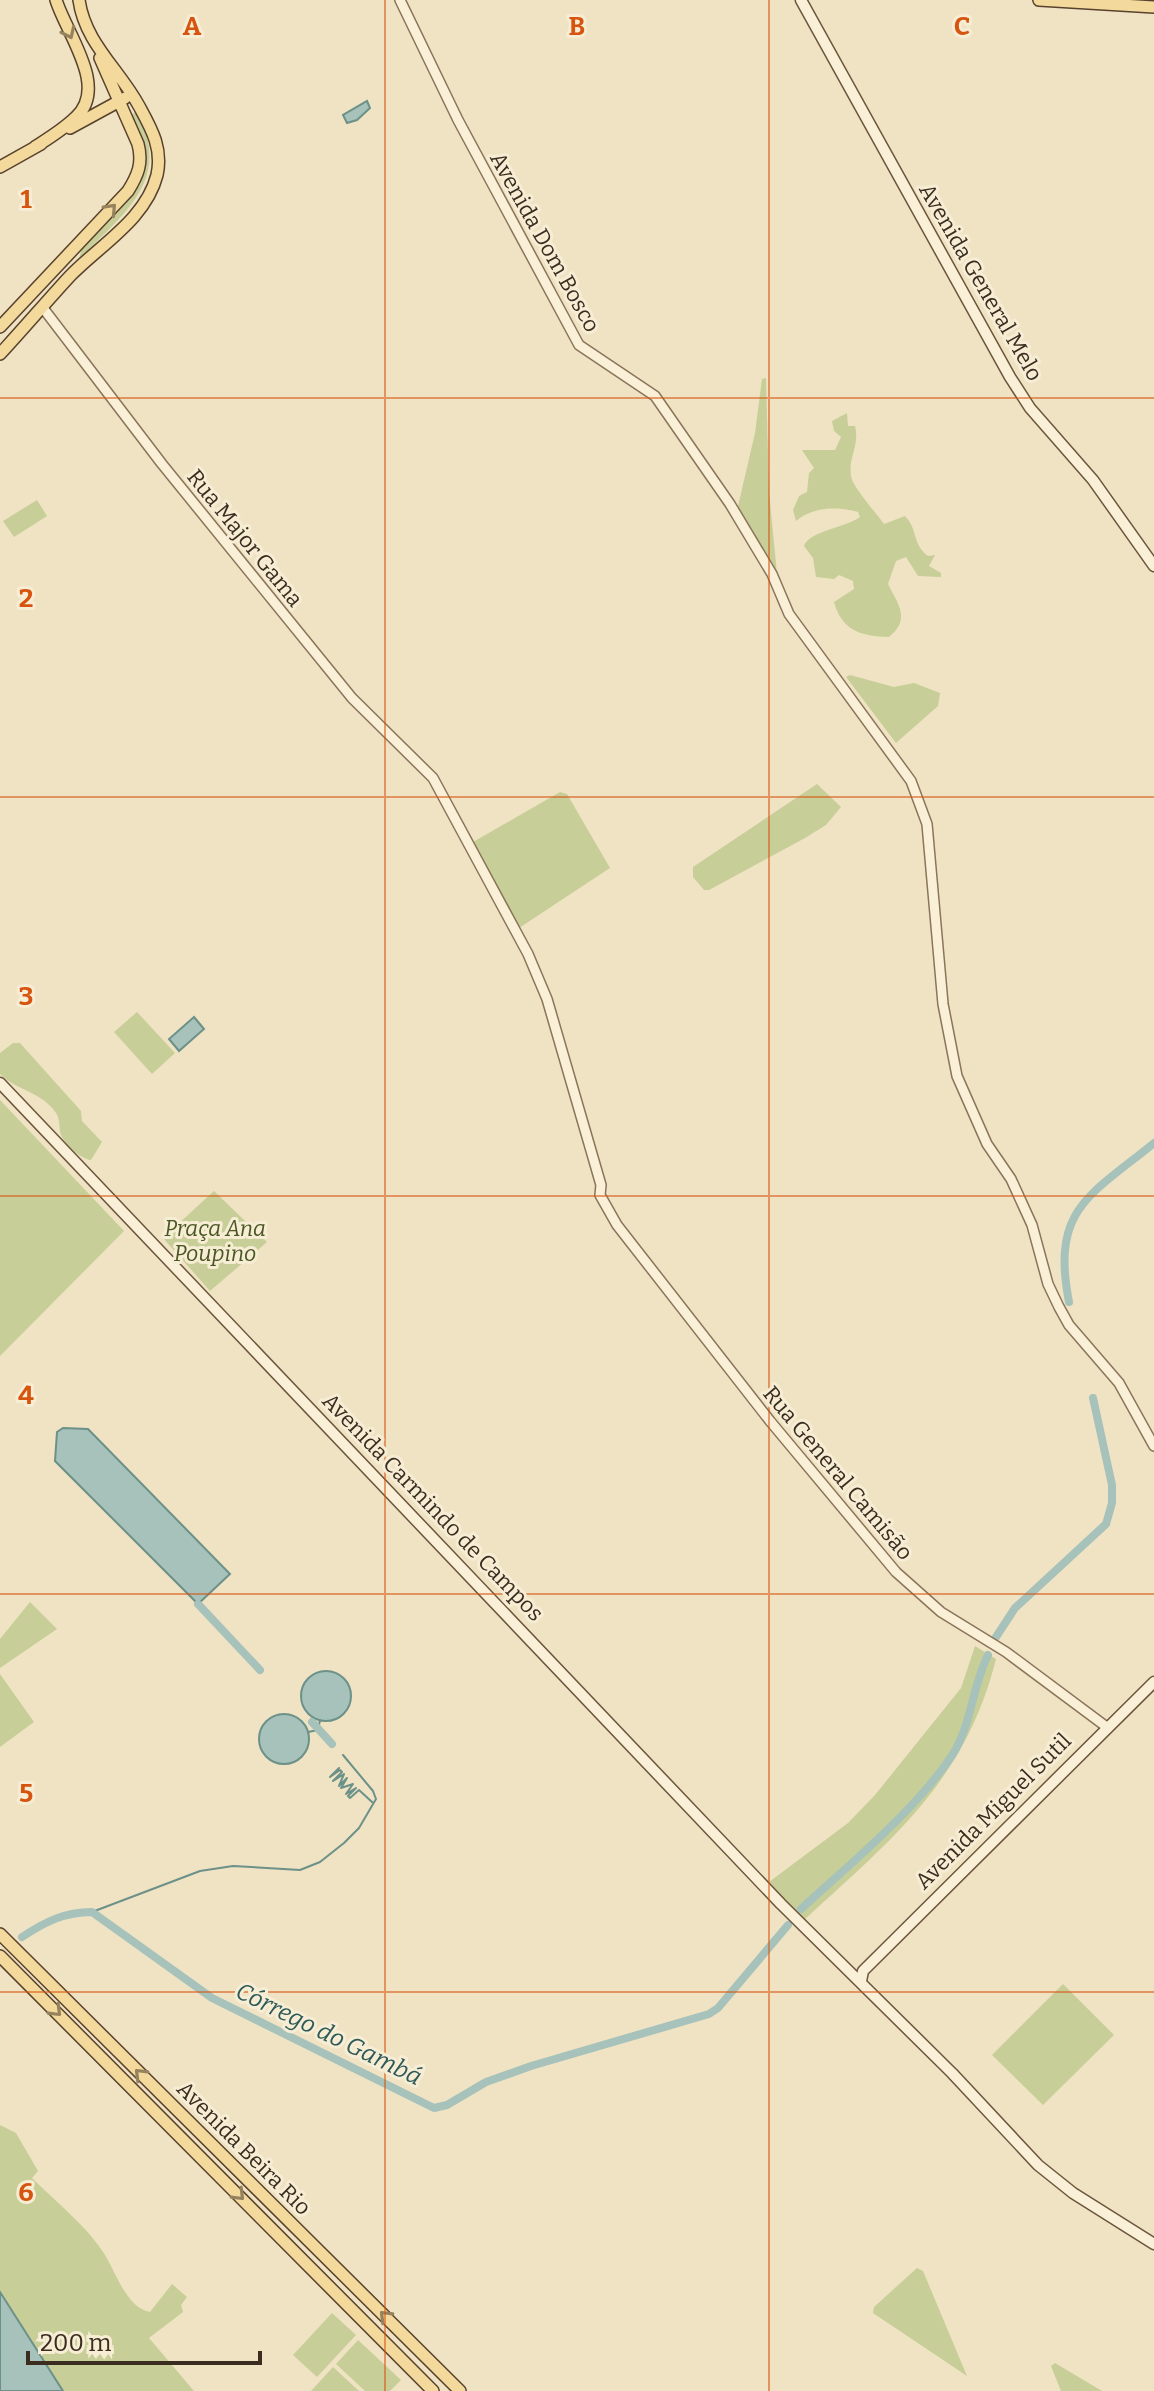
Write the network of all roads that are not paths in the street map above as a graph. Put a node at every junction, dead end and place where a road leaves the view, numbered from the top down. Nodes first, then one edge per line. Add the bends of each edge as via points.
1 (79, 0) edge
2 (400, 0) edge
3 (1039, 0) edge
4 (56, 3) edge
5 (804, 3) edge
6 (1154, 7) edge
7 (91, 39) junction
8 (133, 95) junction
9 (119, 101) junction
10 (35, 147) junction
11 (0, 167) edge
12 (79, 244) junction
13 (71, 276) junction
14 (43, 308) junction
15 (0, 327) edge
16 (0, 354) edge
17 (1154, 566) edge
18 (0, 1083) edge
19 (601, 1185) joint
20 (1154, 1446) edge
21 (1154, 1682) edge
22 (1108, 1728) junction
23 (0, 1934) edge
24 (0, 1956) edge
25 (843, 1966) junction
26 (862, 1976) junction
27 (865, 1992) junction
28 (876, 1999) junction
29 (1154, 2244) edge
30 (411, 2342) junction
31 (392, 2351) junction
32 (433, 2391) edge
33 (460, 2391) edge

1 - 7 main road
2 - 20 street, Avenida Dom Bosco via 579,345 655,396 730,504 789,614 911,781 927,824 943,1004 957,1076 1032,1225 1059,1307 1119,1383
3 - 6 main road
4 -> 10 main road via 88,74 88,93 77,117
5 - 17 main road, Avenida General Melo via 1010,377
7 - 8 main road
7 - 9 main road
8 - 9 main road
8 - 13 main road via 156,141 156,176 136,213
9 - 10 main road
12 -> 9 main road via 137,176 142,157
10 - 11 main road
12 - 13 main road
12 - 15 main road
13 - 14 main road
14 - 16 main road
14 - 19 street, Rua Major Gama via 352,698 433,778 533,965
18 - 25 main road, Avenida Carmindo de Campos
19 - 22 street, Rua General Camisão via 600,1195 617,1225 896,1572 941,1612 1006,1652
21 - 22 main road, Avenida Miguel Sutil
22 - 26 main road, Avenida Miguel Sutil
30 -> 23 main road, Avenida Beira Rio
24 -> 31 main road, Avenida Beira Rio
25 - 26 main road
25 - 27 main road, Avenida Carmindo de Campos
26 - 27 main road
26 - 28 main road, Avenida Carmindo de Campos
27 - 28 main road, Avenida Carmindo de Campos
28 - 29 main road, Avenida Carmindo de Campos via 1038,2165
30 - 31 main road via 398,2343
30 - 33 main road, Avenida Beira Rio
31 - 32 main road, Avenida Beira Rio

